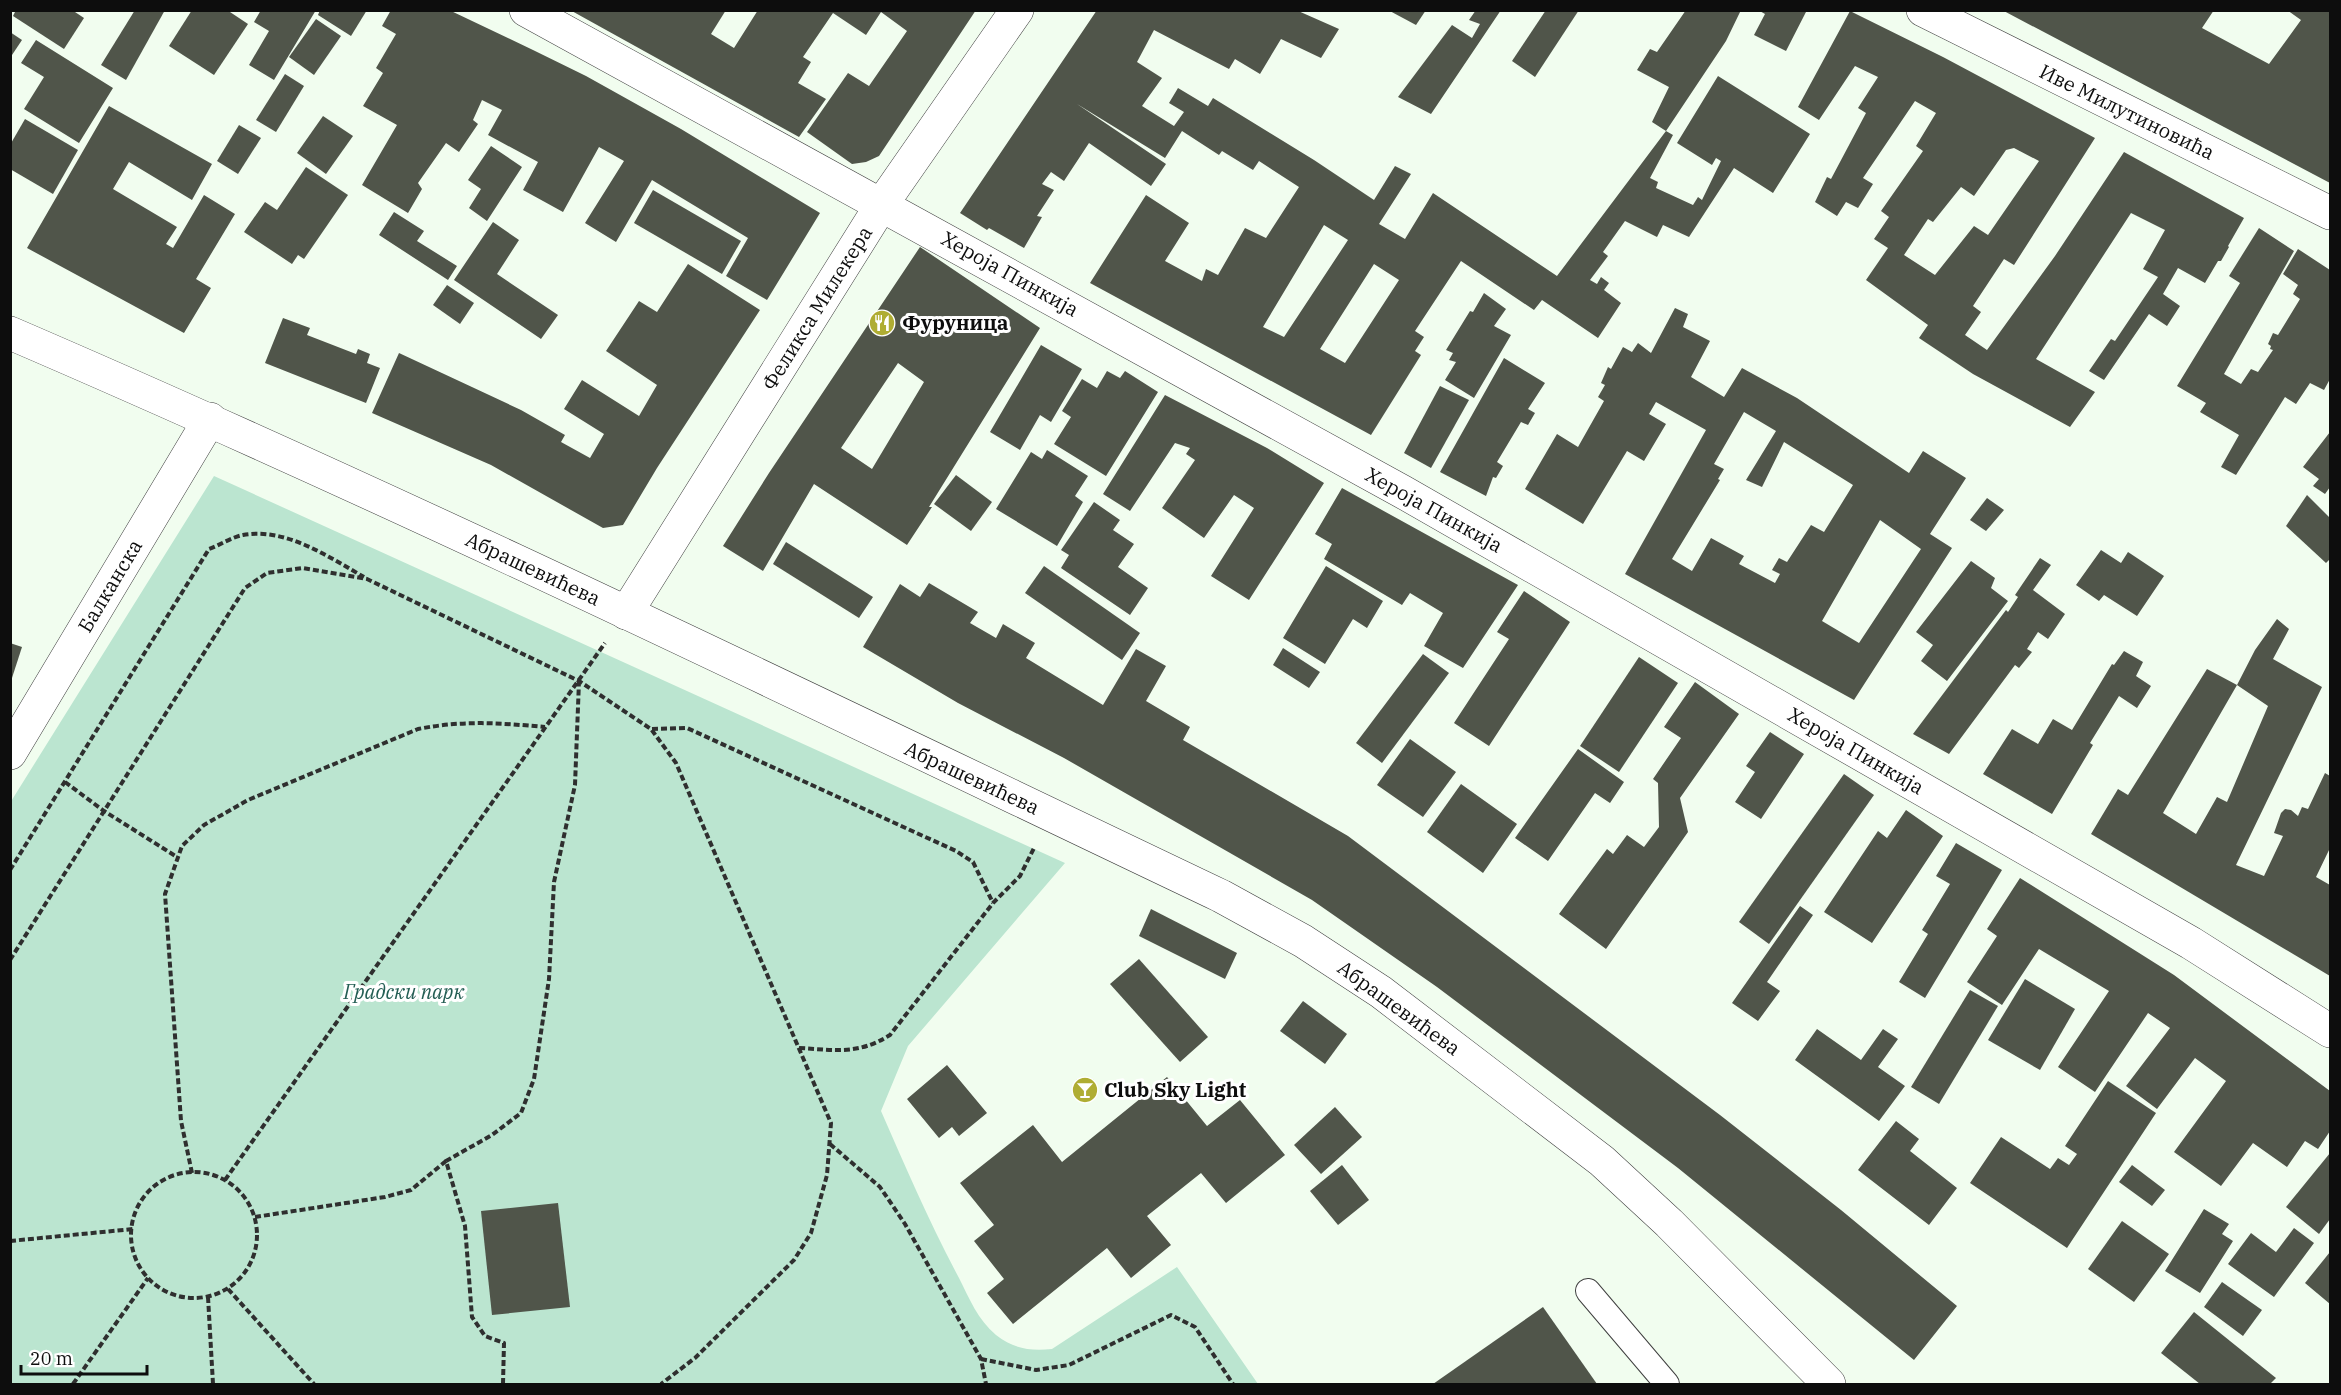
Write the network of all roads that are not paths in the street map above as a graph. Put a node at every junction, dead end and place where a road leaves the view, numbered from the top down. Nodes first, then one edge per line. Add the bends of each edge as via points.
1 (526, 10) edge
2 (1017, 10) edge
3 (1923, 10) edge
4 (882, 204) junction
5 (2331, 213) edge
6 (10, 333) edge
7 (210, 419) junction
8 (626, 613) junction
9 (10, 753) edge
10 (2331, 1031) edge
11 (1588, 1291) dead end
12 (1667, 1384) edge
13 (1829, 1384) edge

1 - 4 street, Хероја Пинкија
2 - 4 street, Феликса Милекера
3 - 5 street, Иве Милутиновића
4 - 8 street, Феликса Милекера
4 - 10 street, Хероја Пинкија via 1445,516 2191,943
6 - 7 street, Абрашевићева
7 - 8 street, Абрашевићева
7 - 9 street, Балканска
8 - 13 street, Абрашевићева via 1221,896 1303,941 1381,992 1602,1161
11 - 12 lane

